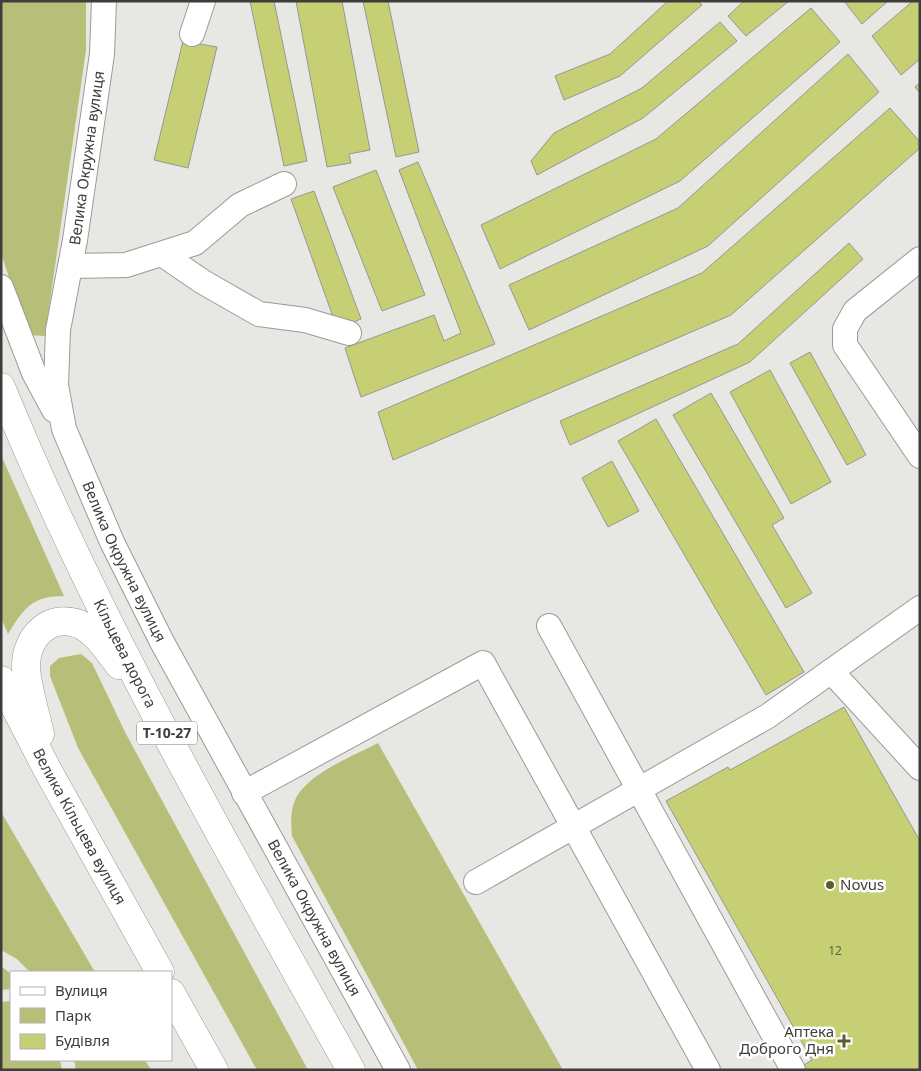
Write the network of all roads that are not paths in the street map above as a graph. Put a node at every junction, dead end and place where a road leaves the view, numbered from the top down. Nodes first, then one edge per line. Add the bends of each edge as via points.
1 (104, 1) edge
2 (203, 1) edge
3 (192, 34) dead end
4 (284, 184) dead end
5 (162, 254) junction
6 (920, 259) edge
7 (71, 266) junction
8 (1, 286) edge
9 (349, 333) dead end
10 (1, 387) edge
11 (64, 429) junction
12 (920, 456) edge
13 (920, 608) edge
14 (549, 626) dead end
15 (831, 671) junction
16 (1, 680) edge
17 (152, 705) junction
18 (920, 768) edge
19 (47, 769) junction
20 (639, 790) junction
21 (244, 793) junction
22 (574, 827) junction
23 (476, 882) dead end
24 (159, 971) edge
25 (172, 995) edge
26 (214, 1070) edge
27 (352, 1070) edge
28 (398, 1070) edge
29 (708, 1070) edge
30 (793, 1070) edge

1 - 7 street, Велика Окружна вулиця via 102,54
2 - 3 street
4 - 5 street via 240,205 195,243
5 - 7 street via 126,265
5 - 9 street via 259,314 305,320
6 - 12 street via 855,311 845,329 846,345
7 - 11 street, Велика Окружна вулиця via 58,330 56,361 56,385
8 - 11 street via 34,373
10 - 17 highway, Кільцева дорога / Т-10-27 via 86,575
11 - 21 street, Велика Окружна вулиця via 112,542
13 - 15 street
14 - 20 street
15 - 18 street
15 - 20 street via 768,716
16 - 19 highway, Велика Кільцева вулиця
17 - 19 highway via 99,640 79,624 57,620 40,629 29,645 26,667
17 - 27 highway, Кільцева дорога / Т-10-27
19 - 24 highway, Велика Кільцева вулиця
20 - 22 street
20 - 30 street
21 - 22 street via 483,663
21 - 28 street, Велика Окружна вулиця
22 - 23 street
22 - 29 street
25 - 26 highway

